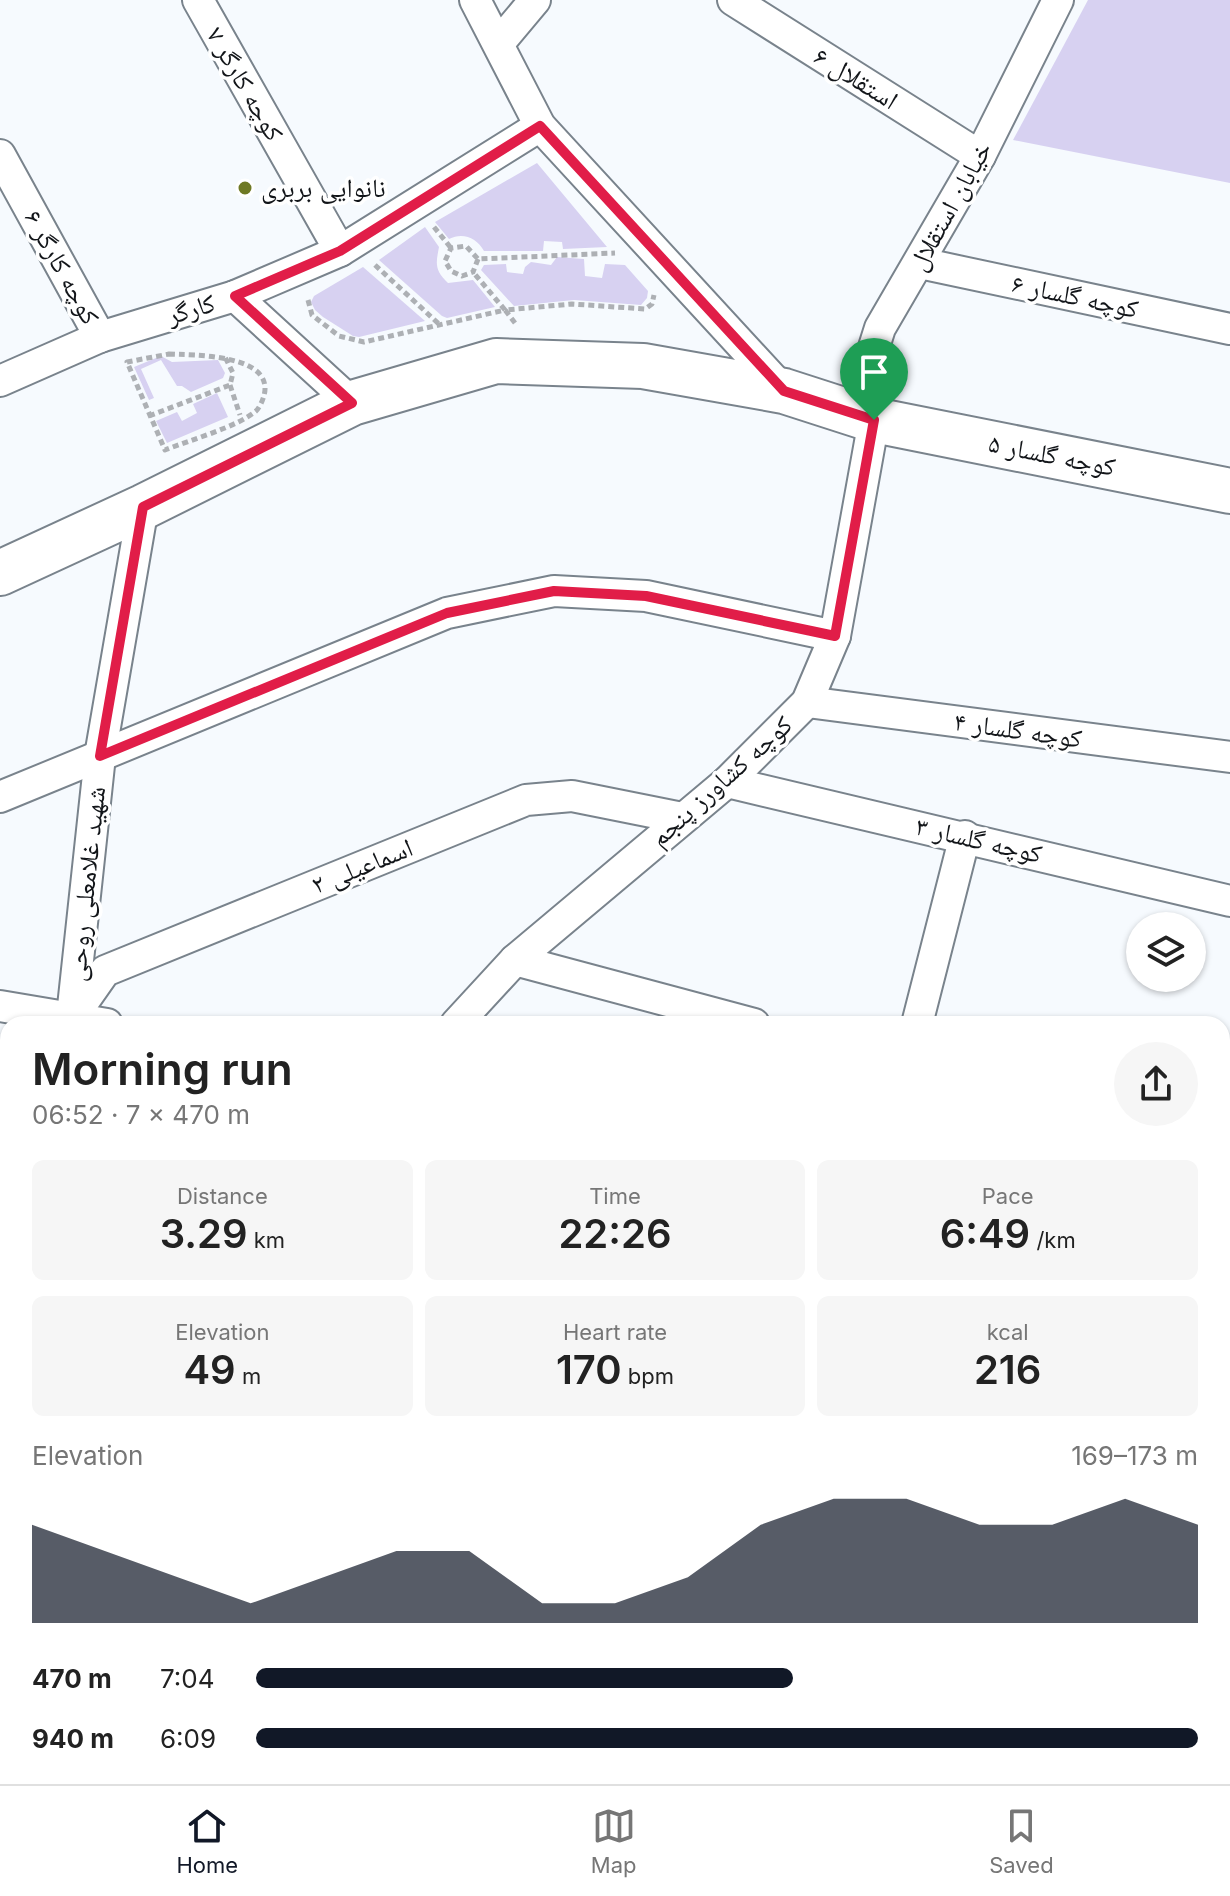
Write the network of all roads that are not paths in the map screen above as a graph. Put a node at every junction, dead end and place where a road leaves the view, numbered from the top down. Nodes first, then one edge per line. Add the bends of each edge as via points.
1 (198, 0) edge
2 (475, 0) edge
3 (535, 0) edge
4 (733, 0) edge
5 (1058, 0) edge
6 (499, 43) junction
7 (540, 126) junction
8 (0, 155) edge
9 (980, 156) junction
10 (353, 254) junction
11 (920, 263) junction
12 (235, 296) junction
13 (1230, 329) edge
14 (100, 337) junction
15 (0, 381) edge
16 (784, 391) junction
17 (352, 403) junction
18 (874, 420) junction
19 (1230, 491) edge
20 (143, 507) junction
21 (0, 573) edge
22 (835, 636) junction
23 (807, 702) junction
24 (100, 756) junction
25 (1230, 757) edge
26 (727, 782) junction
27 (0, 797) edge
28 (682, 818) junction
29 (965, 836) junction
30 (1230, 901) edge
31 (515, 960) junction
32 (0, 1006) edge
33 (47, 1016) edge
34 (72, 1016) edge
35 (74, 1016) edge
36 (463, 1016) edge
37 (724, 1016) edge
38 (919, 1016) edge

1 - 10 street, کوچه کارگر ۷
2 - 6 street
3 - 6 street
4 - 9 street, استقلال ۶
5 - 9 street, خیابان استقلال
6 - 7 street
7 - 10 street, کارگر
7 - 16 street
8 - 14 street, کوچه کارگر ۶
9 - 11 street, خیابان استقلال
10 - 12 street, کارگر
11 - 13 street, کوچه گلسار ۶
11 - 18 street, خیابان استقلال via 874,347
12 - 14 street, کارگر
12 - 17 street
14 - 15 street, کارگر
16 - 17 street, کوچه گلسار ۵ via 643,366 496,361
16 - 18 street, کوچه گلسار ۵
17 - 20 street, کوچه گلسار ۵
18 - 19 street, کوچه گلسار ۵
18 - 22 street, کوچه کشاورز پنجم
20 - 21 street, کوچه گلسار ۵
20 - 24 street, شهید غلامعلی روحی
22 - 23 street, کوچه کشاورز پنجم
22 - 24 street via 646,596 554,591 447,613
23 - 25 street, کوچه گلسار ۴
23 - 26 street, کوچه کشاورز پنجم
24 - 27 street
24 - 34 street, شهید غلامعلی روحی
26 - 28 street, کوچه کشاورز پنجم
26 - 29 street, کوچه گلسار ۳
28 - 31 street, کوچه کشاورز پنجم
28 - 35 street, اسماعیلی ۲ via 572,796 526,800 105,971
29 - 30 street, کوچه گلسار ۳
29 - 38 street
31 - 36 street, کوچه کشاورز پنجم
31 - 37 street
32 - 33 street

